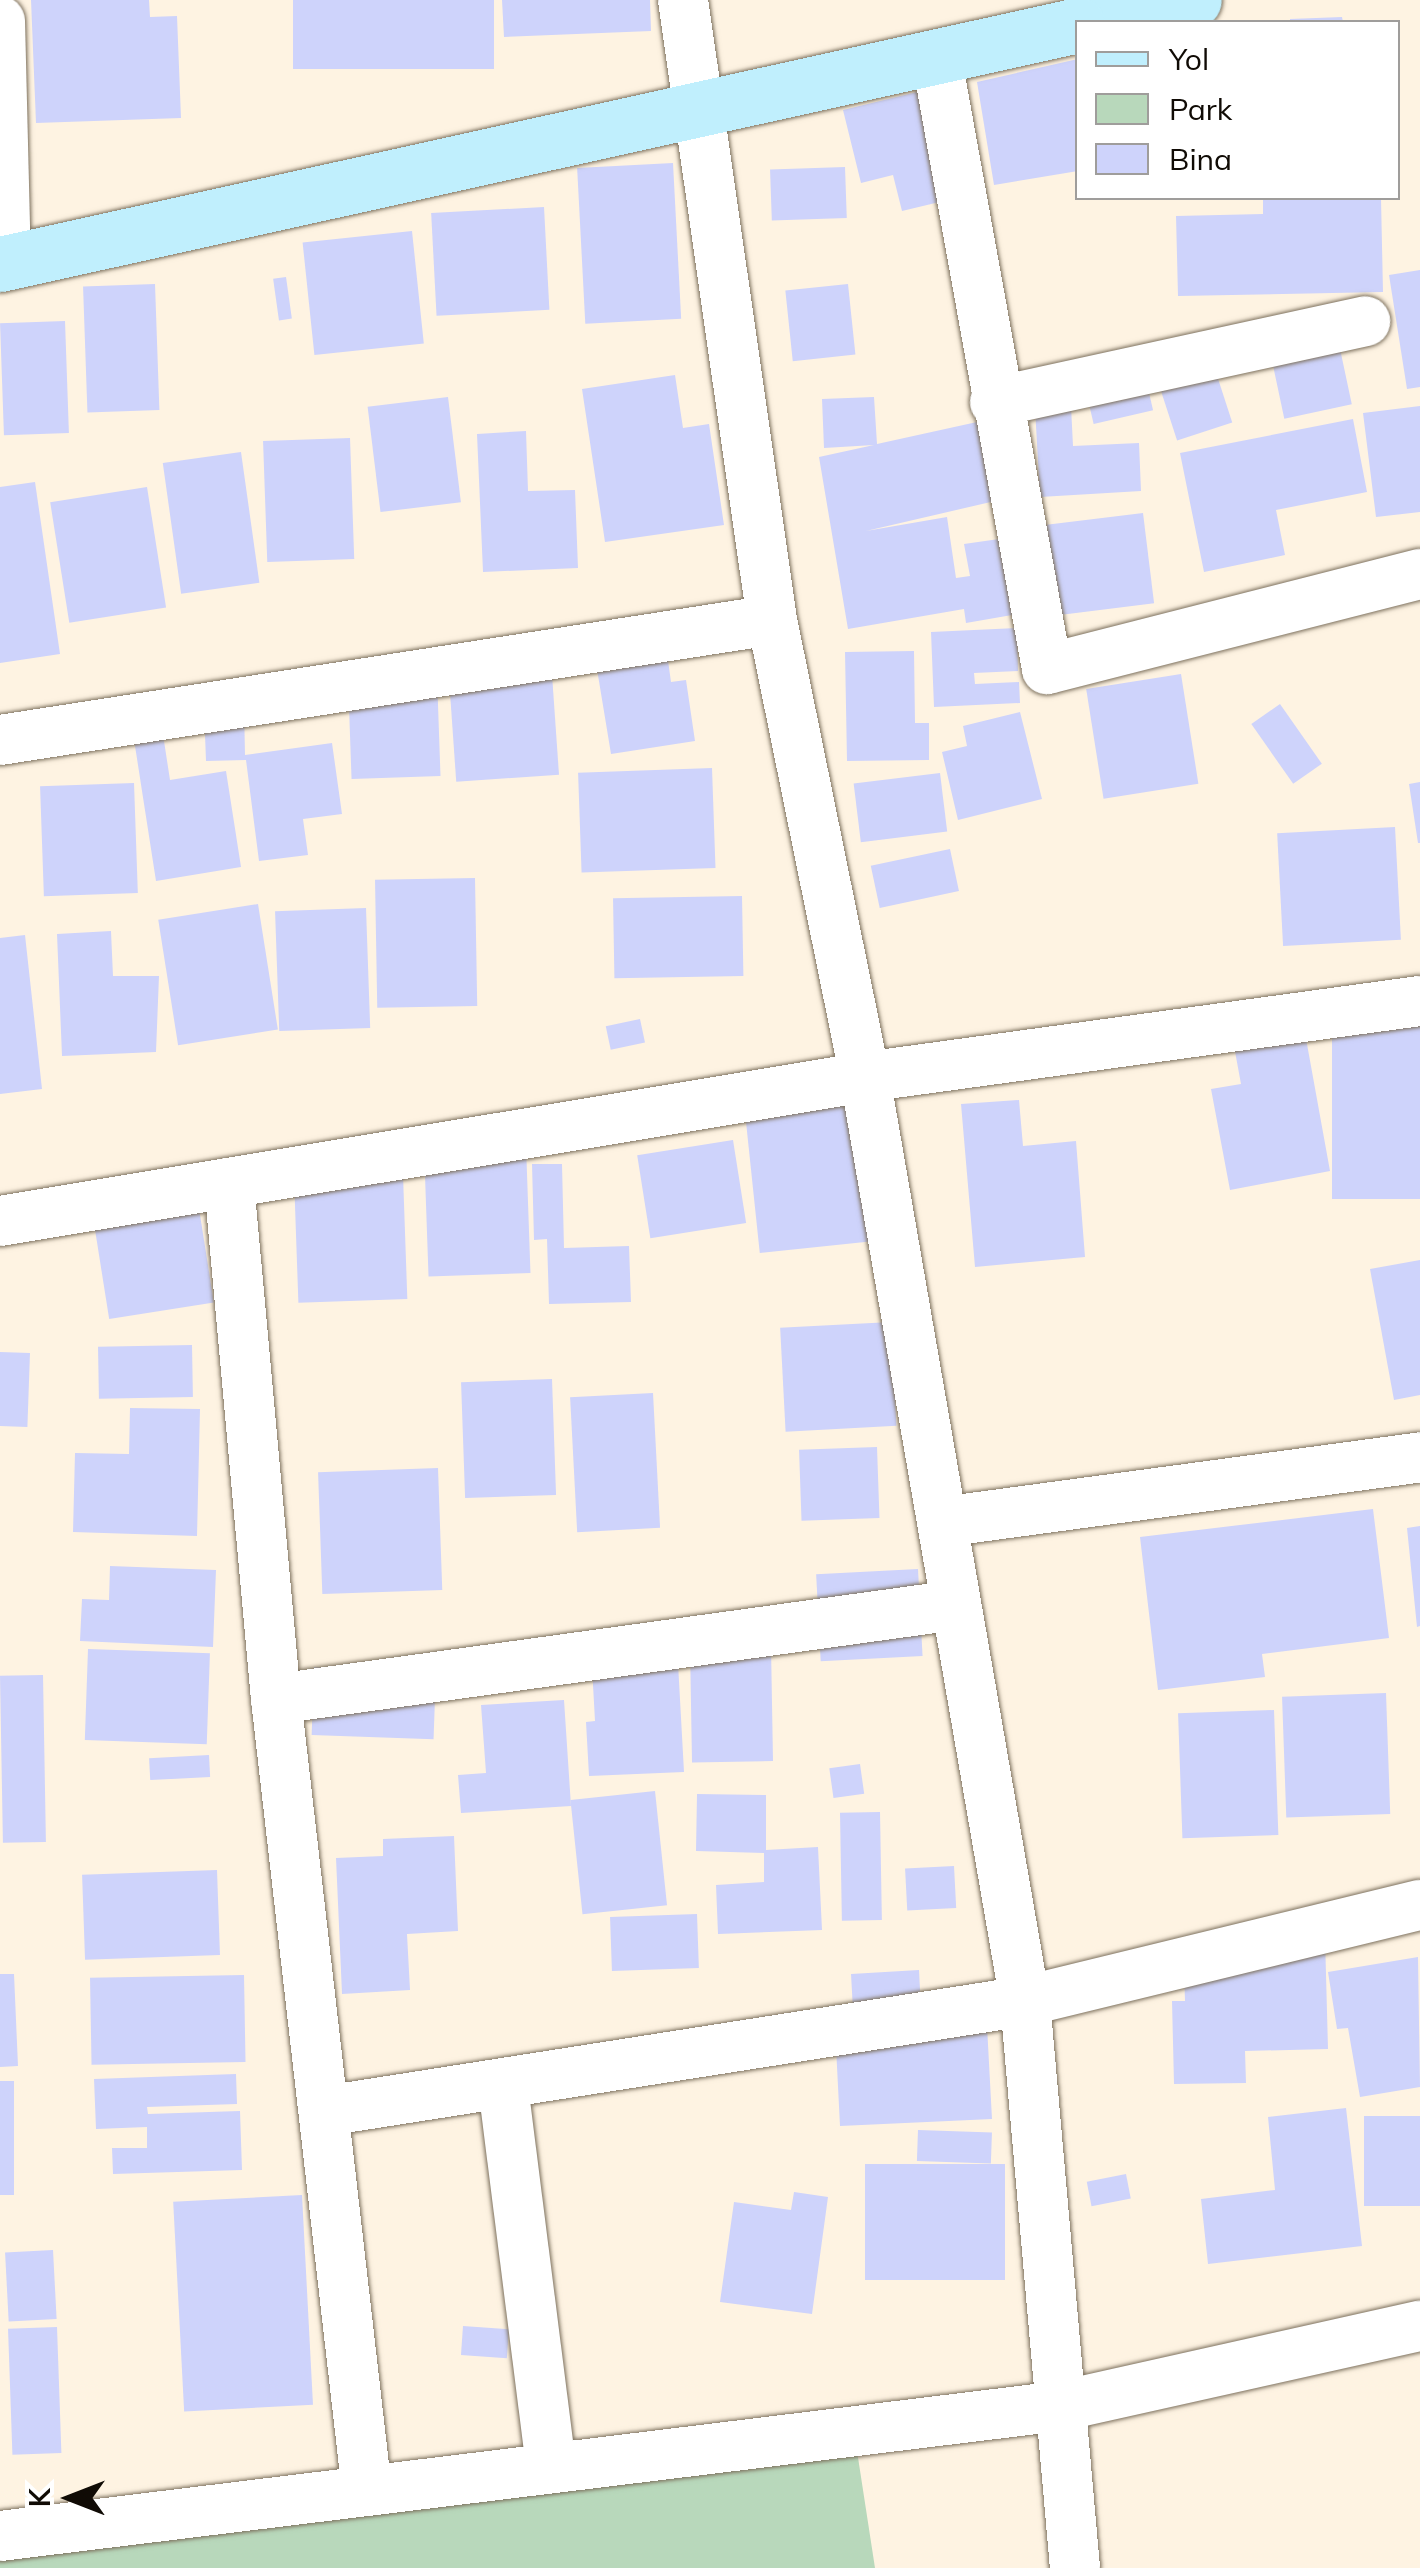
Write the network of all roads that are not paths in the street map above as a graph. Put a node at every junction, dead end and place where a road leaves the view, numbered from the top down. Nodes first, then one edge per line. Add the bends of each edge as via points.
1 (682, 0) edge
2 (1194, 0) edge
3 (1099, 20) edge
4 (0, 21) edge
5 (1075, 26) edge
6 (936, 55) junction
7 (694, 110) junction
8 (3, 264) edge
9 (1365, 321) dead end
10 (995, 402) junction
11 (1420, 574) edge
12 (772, 620) junction
13 (0, 740) edge
14 (1420, 1001) edge
15 (865, 1078) junction
16 (229, 1183) junction
17 (0, 1221) edge
18 (1420, 1457) edge
19 (942, 1522) junction
20 (956, 1605) junction
21 (276, 1699) junction
22 (1420, 1905) edge
23 (1026, 2001) junction
24 (502, 2086) junction
25 (326, 2111) junction
26 (1420, 2326) edge
27 (1061, 2406) junction
28 (551, 2468) junction
29 (367, 2491) junction
30 (0, 2536) edge
31 (1075, 2568) edge

1 - 7 street
2 - 3 main road
4 - 8 street
5 - 6 main road
6 - 7 main road
6 - 10 street
7 - 8 main road
7 - 12 street
9 - 10 street
10 - 11 street via 1047,669
12 - 13 street
12 - 15 street
14 - 15 street
15 - 16 street
15 - 19 street
16 - 17 street
16 - 21 street
18 - 19 street
19 - 20 street
20 - 21 street
20 - 23 street
21 - 25 street
22 - 23 street
23 - 24 street
23 - 27 street
24 - 25 street
24 - 28 street
25 - 29 street
26 - 27 street
27 - 28 street
27 - 31 street
28 - 29 street
29 - 30 street

